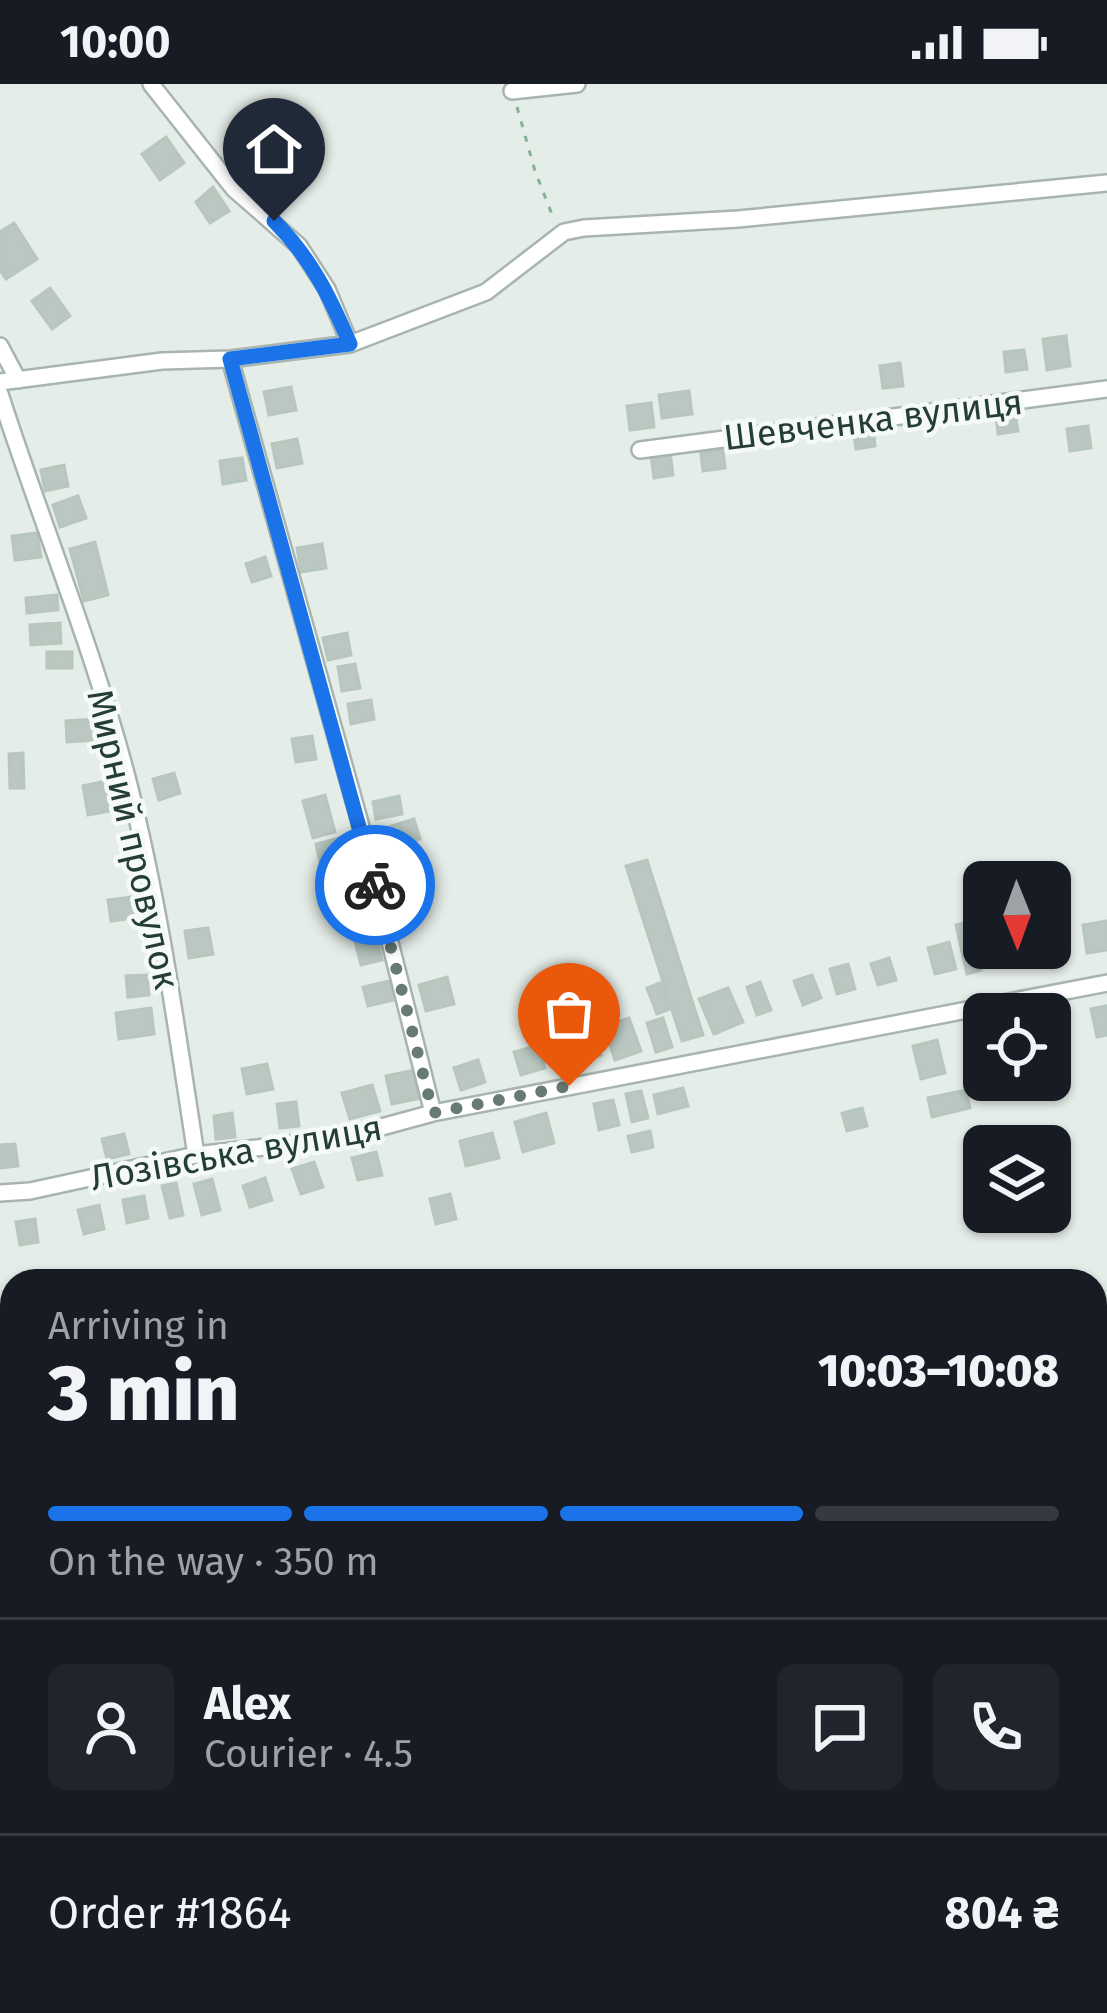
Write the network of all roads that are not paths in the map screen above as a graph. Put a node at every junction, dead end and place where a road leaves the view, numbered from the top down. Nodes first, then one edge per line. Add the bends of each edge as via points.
1 (151, 84) edge
2 (577, 84) edge
3 (512, 91) road end
4 (1107, 183) edge
5 (350, 344) junction
6 (0, 346) edge
7 (230, 359) junction
8 (18, 380) junction
9 (0, 382) edge
10 (1107, 389) edge
11 (0, 394) edge
12 (640, 449) dead end
13 (1107, 982) edge
14 (433, 1113) junction
15 (196, 1155) junction
16 (0, 1193) edge

1 - 5 street via 234,189 299,246
2 - 3 street
4 - 5 street via 584,228 559,236 486,292
5 - 7 street
6 - 8 street
7 - 8 street
7 - 14 street
8 - 9 street
10 - 12 street, Шевченка вулиця
11 - 15 street, Мирний провулок via 130,788
13 - 14 street, Лозівська вулиця
14 - 15 street, Лозівська вулиця via 341,1138
15 - 16 street, Лозівська вулиця

